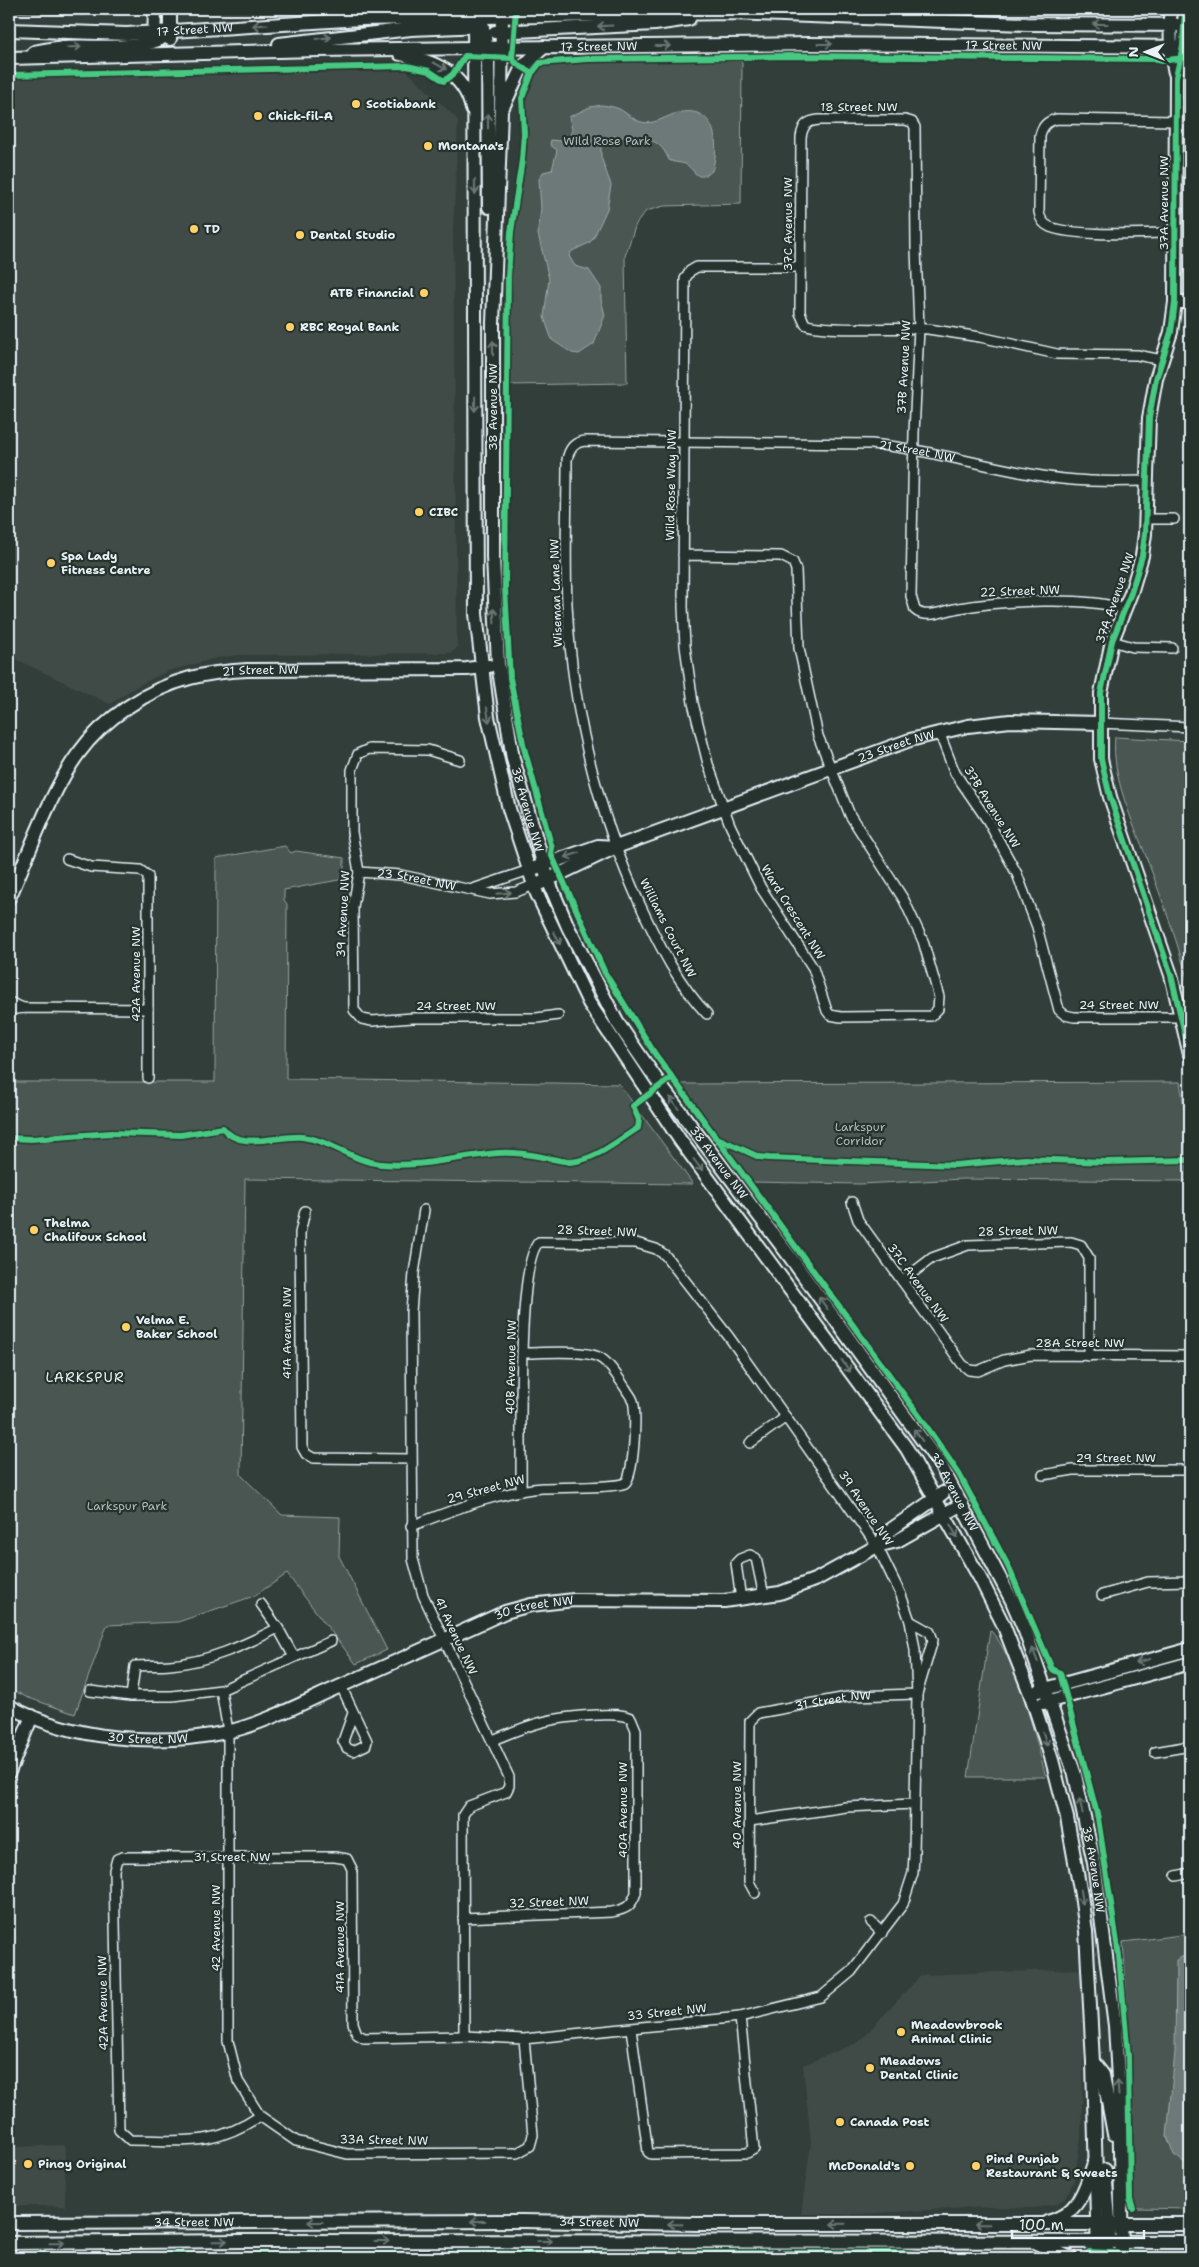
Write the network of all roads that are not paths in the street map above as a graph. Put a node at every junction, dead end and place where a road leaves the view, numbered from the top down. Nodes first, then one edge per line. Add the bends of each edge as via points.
1 (155, 9) edge
2 (170, 9) edge
3 (426, 9) edge
4 (1170, 9) edge
5 (1185, 9) edge
6 (410, 18) junction
7 (488, 21) edge
8 (1170, 24) junction
9 (9, 30) edge
10 (170, 32) junction
11 (1184, 38) edge
12 (154, 43) junction
13 (481, 48) junction
14 (502, 48) junction
15 (544, 48) junction
16 (377, 49) junction
17 (224, 53) junction
18 (169, 54) junction
19 (9, 57) edge
20 (501, 112) junction
21 (1176, 120) junction
22 (474, 121) junction
23 (912, 122) joint
24 (806, 124) joint
25 (1176, 233) junction
26 (800, 267) junction
27 (494, 274) junction
28 (1175, 302) junction
29 (1190, 302) edge
30 (920, 328) junction
31 (1162, 360) junction
32 (684, 442) junction
33 (914, 449) junction
34 (1146, 481) junction
35 (1146, 519) junction
36 (1174, 519) dead end
37 (683, 555) junction
38 (1124, 609) junction
39 (917, 612) joint
40 (1112, 641) junction
41 (1172, 648) dead end
42 (498, 664) junction
43 (481, 667) junction
44 (1100, 723) junction
45 (1190, 727) edge
46 (939, 732) junction
47 (460, 760) dead end
48 (829, 769) junction
49 (723, 808) junction
50 (616, 847) junction
51 (67, 859) dead end
52 (543, 865) junction
53 (529, 870) junction
54 (359, 872) junction
55 (548, 880) junction
56 (534, 885) junction
57 (473, 889) junction
58 (9, 898) edge
59 (9, 1002) edge
60 (23, 1008) junction
61 (148, 1009) junction
62 (9, 1010) edge
63 (1059, 1010) joint
64 (356, 1013) joint
65 (707, 1014) dead end
66 (558, 1015) dead end
67 (1182, 1017) junction
68 (1190, 1055) edge
69 (148, 1078) dead end
70 (852, 1202) dead end
71 (424, 1210) dead end
72 (305, 1211) dead end
73 (536, 1244) joint
74 (656, 1250) joint
75 (902, 1281) junction
76 (524, 1353) junction
77 (1089, 1356) junction
78 (1190, 1356) edge
79 (973, 1371) joint
80 (786, 1417) junction
81 (750, 1443) dead end
82 (411, 1459) junction
83 (1190, 1470) edge
84 (1043, 1475) dead end
85 (952, 1488) junction
86 (522, 1491) junction
87 (936, 1498) junction
88 (962, 1504) junction
89 (945, 1514) junction
90 (411, 1526) junction
91 (877, 1546) junction
92 (1190, 1581) edge
93 (1102, 1595) dead end
94 (764, 1596) junction
95 (741, 1600) junction
96 (261, 1604) dead end
97 (910, 1621) junction
98 (278, 1628) junction
99 (443, 1640) junction
100 (331, 1641) dead end
101 (1190, 1648) edge
102 (294, 1657) junction
103 (1190, 1663) edge
104 (341, 1686) junction
105 (1046, 1689) junction
106 (221, 1690) junction
107 (90, 1691) dead end
108 (1030, 1693) junction
109 (917, 1694) junction
110 (132, 1696) junction
111 (1050, 1702) junction
112 (9, 1706) edge
113 (1034, 1706) junction
114 (353, 1713) dead end
115 (32, 1716) junction
116 (752, 1717) joint
117 (228, 1732) junction
118 (493, 1740) junction
119 (1190, 1746) edge
120 (1155, 1752) dead end
121 (9, 1772) edge
122 (914, 1804) junction
123 (750, 1820) junction
124 (229, 1856) junction
125 (346, 1859) joint
126 (117, 1860) joint
127 (913, 1873) joint
128 (1190, 1873) edge
129 (1176, 1876) dead end
130 (755, 1893) dead end
131 (633, 1902) joint
132 (463, 1918) junction
133 (871, 1922) dead end
134 (882, 1933) junction
135 (740, 2016) junction
136 (631, 2029) junction
137 (357, 2034) joint
138 (464, 2036) junction
139 (524, 2039) junction
140 (1116, 2047) junction
141 (1093, 2062) junction
142 (260, 2116) junction
143 (1120, 2153) junction
144 (1097, 2154) junction
145 (9, 2223) edge
146 (1103, 2224) junction
147 (1121, 2224) junction
148 (1190, 2224) edge
149 (1031, 2225) junction
150 (1029, 2240) junction
151 (1102, 2241) junction
152 (1122, 2241) junction
153 (1190, 2242) edge
154 (9, 2244) edge
155 (1071, 2258) edge
156 (1098, 2258) edge
157 (1109, 2258) edge
158 (1122, 2258) edge

1 - 12 main road
2 - 10 main road
3 - 6 main road
4 - 8 main road
5 - 11 main road
6 - 7 main road, 17 Street NW
6 -> 10 main road, 17 Street NW
8 -> 7 main road, 17 Street NW via 1027,24 782,14 704,14 679,22 655,24
7 - 13 main road
7 - 14 main road, 38 Avenue NW
17 -> 7 main road via 289,42
8 - 11 main road, 17 Street NW
8 - 11 main road
9 - 12 main road, 17 Street NW via 104,34
10 - 12 main road, 17 Street NW
10 - 18 main road
15 -> 11 main road, 17 Street NW
11 - 21 main road, 37A Avenue NW via 1176,77
12 - 18 main road, 17 Street NW
19 -> 12 main road via 65,47
13 - 14 main road, 17 Street NW
13 - 16 main road, 17 Street NW
13 - 22 main road, 38 Avenue NW
27 -> 13 main road
14 - 15 main road, 17 Street NW
14 - 20 main road, 38 Avenue NW
15 - 20 main road via 522,67
16 - 17 main road, 17 Street NW
16 -> 22 main road via 428,60 453,74 470,99
17 - 18 main road, 17 Street NW
20 - 27 main road, 38 Avenue NW
21 - 25 main road, 37A Avenue NW
21 - 25 street via 1057,119 1048,122 1040,136 1039,212 1048,226 1068,231
22 -> 43 main road, 38 Avenue NW via 476,588
23 - 24 street, 18 Street NW via 819,120
23 - 30 street, 37B Avenue NW via 916,134
24 - 26 street, 37C Avenue NW via 800,137
25 - 28 main road, 37A Avenue NW
26 - 30 street, 37C Avenue NW via 800,313 805,324 818,328
26 - 32 street, Wild Rose Way NW via 702,267 693,268 687,274
42 -> 27 main road, 38 Avenue NW via 492,557
28 - 29 main road
28 - 31 main road, 37A Avenue NW via 1171,332
30 - 31 street via 1057,354 1138,355
30 - 33 street, 37B Avenue NW
31 - 34 main road, 37A Avenue NW via 1149,418
32 - 33 street, 21 Street NW via 871,444
32 - 37 street, Wild Rose Way NW
32 - 50 street, Wiseman Lane NW via 580,441 568,454 567,604 574,680 589,758
33 - 34 street, 21 Street NW via 1038,476 1082,481
33 - 39 street, 37B Avenue NW via 911,596
34 - 35 main road, 37A Avenue NW
35 - 36 street
35 - 38 main road, 37A Avenue NW via 1139,569
37 - 48 street via 782,556 793,562 802,667 814,725
37 - 49 street, Wild Rose Way NW via 684,626 690,686 702,740
38 - 39 street, 22 Street NW via 1097,603 1023,602 980,604 927,614
38 - 40 main road, 37A Avenue NW
40 - 41 street via 1133,647
40 - 44 main road, 37A Avenue NW via 1102,687
42 - 43 main road, 21 Street NW
42 - 52 main road, 38 Avenue NW via 513,759
43 -> 53 main road, 38 Avenue NW via 499,772
43 - 58 main road, 21 Street NW via 247,670 188,678 155,691 107,723 78,754 63,779
44 - 45 street, 23 Street NW
44 - 46 main road, 23 Street NW via 1010,721
44 - 67 main road, 37A Avenue NW via 1101,758 1107,786 1158,933
46 - 48 main road, 23 Street NW
46 - 63 street, 37B Avenue NW via 955,773 988,821 1017,874 1037,927
47 - 54 street, 39 Avenue NW via 419,750 364,750 355,757 351,810
48 - 49 main road, 23 Street NW
48 - 49 street, Ward Crescent NW via 850,816 904,900 923,941 939,997 938,1009 931,1016 841,1017 826,1011 813,968 761,888
49 - 50 main road, 23 Street NW
50 -> 52 main road, 23 Street NW via 598,846
50 - 55 main road, 23 Street NW
50 - 65 street, Williams Court NW via 660,944 692,999
51 - 61 street, 42A Avenue NW via 91,867 145,872 149,885
52 - 53 main road, 23 Street NW
52 - 55 main road, 38 Avenue NW
53 - 56 main road, 38 Avenue NW
53 - 57 street, 23 Street NW
54 - 57 street, 23 Street NW
54 - 64 street, 39 Avenue NW via 353,908 353,1001
55 - 56 main road, 23 Street NW
85 -> 55 main road, 38 Avenue NW via 941,1466 630,1042 568,926
57 -> 56 street, 23 Street NW via 496,894 516,892
56 -> 87 main road, 38 Avenue NW via 589,1003 634,1073 907,1449
59 - 60 street
60 - 61 street
60 - 62 street
61 - 69 street, 42A Avenue NW
63 - 67 street, 24 Street NW via 1074,1017
64 - 66 street, 24 Street NW via 362,1019 372,1021
67 - 68 main road, 37A Avenue NW
70 - 75 street, 37C Avenue NW via 858,1220
71 - 82 street, 41 Avenue NW via 412,1304
72 - 82 street, 41A Avenue NW via 300,1233 300,1444 306,1454 316,1459
73 - 74 street, 28 Street NW via 625,1242
73 - 76 street, 40B Avenue NW via 526,1283
74 - 80 street, 39 Avenue NW via 672,1264 712,1315
75 - 77 street, 28 Street NW via 932,1258 968,1245 1070,1242 1084,1246 1089,1258
75 - 79 street, 37C Avenue NW via 962,1364
76 - 86 street, 40B Avenue NW
76 - 86 street, 29 Street NW via 595,1355 609,1366 634,1402 628,1480 612,1486
77 - 78 street, 28A Street NW
77 - 79 street, 28A Street NW via 1023,1356
80 - 81 street
80 - 91 street, 39 Avenue NW
82 - 90 street, 41 Avenue NW
83 - 84 street, 29 Street NW via 1073,1470
85 - 87 main road, 30 Street NW
85 - 88 main road, 38 Avenue NW
86 - 90 street, 29 Street NW via 479,1501
87 - 89 main road, 38 Avenue NW
87 - 91 main road, 30 Street NW via 889,1531
88 - 89 main road, 30 Street NW
105 -> 88 main road, 38 Avenue NW via 1012,1601
89 - 91 main road, 30 Street NW via 897,1541
89 -> 108 main road, 38 Avenue NW via 1003,1624
90 - 99 street, 41 Avenue NW via 415,1572
91 - 94 main road, 30 Street NW via 805,1585
91 - 97 street, 39 Avenue NW
92 - 93 street via 1148,1582
94 - 95 main road, 30 Street NW
94 - 95 street via 756,1558 750,1555 736,1562
95 - 99 main road, 30 Street NW via 551,1602 505,1612
96 - 98 street
97 - 109 street, 39 Avenue NW
97 - 109 street, 39 Avenue NW via 930,1632 933,1640
98 - 102 street
98 - 110 street via 195,1661 135,1666
99 - 104 main road, 30 Street NW
99 - 118 street, 41 Avenue NW
100 - 102 street
101 -> 105 main road
102 - 106 street
103 - 111 main road
104 - 114 street
104 - 117 main road, 30 Street NW
105 - 108 main road
105 - 111 main road, 38 Avenue NW
106 - 110 street via 189,1695
106 - 117 street, 42 Avenue NW
107 - 110 street
108 - 113 main road, 38 Avenue NW
109 - 116 street, 31 Street NW via 853,1696 758,1713
109 - 122 street, 39 Avenue NW
111 - 113 main road
140 -> 111 main road, 38 Avenue NW via 1109,1967 1094,1863 1074,1775
112 - 115 main road, 30 Street NW
113 -> 141 main road, 38 Avenue NW via 1067,1818 1077,1867 1086,1931
115 - 117 main road, 30 Street NW via 83,1731 138,1738 176,1738
115 - 121 main road
116 - 123 street, 40 Avenue NW via 749,1727
117 - 124 street, 42 Avenue NW
118 - 131 street, 40A Avenue NW via 536,1722 555,1718 618,1715 630,1718 636,1730 636,1893
118 - 132 street, 41 Avenue NW via 509,1777 509,1786 506,1792 469,1806 463,1815
119 - 120 street
122 - 123 street via 846,1807
122 - 127 street, 39 Avenue NW
123 - 130 street, 40 Avenue NW via 749,1882
124 - 125 street, 31 Street NW
124 - 126 street, 31 Street NW via 122,1857
124 - 142 street, 42 Avenue NW via 228,2041 238,2081
125 - 137 street, 41A Avenue NW via 352,1869 353,2022
126 - 142 street, 42A Avenue NW via 114,1870 119,2130 130,2140 210,2140 231,2133
127 - 134 street, 33 Street NW via 903,1904
128 - 129 street
131 - 132 street, 32 Street NW via 627,1909 612,1912
132 - 138 street, 41 Avenue NW
133 - 134 street
134 - 135 street, 33 Street NW via 851,1972 821,1997
135 - 136 street, 33 Street NW
135 - 136 street via 754,2149 751,2152 648,2152
136 - 139 street, 33 Street NW
137 - 138 street, 33 Street NW via 364,2038
138 - 139 street, 33 Street NW
139 - 142 street, 33A Street NW via 532,2126 530,2146 517,2153 347,2154 296,2141
140 - 141 main road
143 -> 140 main road, 38 Avenue NW
141 - 143 main road via 1103,2075 1111,2124
141 - 144 main road, 38 Avenue NW
143 - 147 main road, 38 Avenue NW
144 - 146 main road via 1105,2168
144 - 149 main road via 1076,2206 1059,2218
149 -> 145 main road, 34 Street NW via 523,2221
146 - 147 main road, 34 Street NW
146 - 149 main road, 34 Street NW
146 - 151 main road
146 - 152 main road via 1112,2236
147 - 148 main road, 34 Street NW
147 - 152 main road, 38 Avenue NW
150 - 151 main road, 34 Street NW
154 -> 150 main road, 34 Street NW
150 - 155 main road
151 - 152 main road, 34 Street NW
151 - 156 main road
151 - 157 main road
152 - 153 main road, 34 Street NW
152 - 158 main road, 38 Avenue NW

